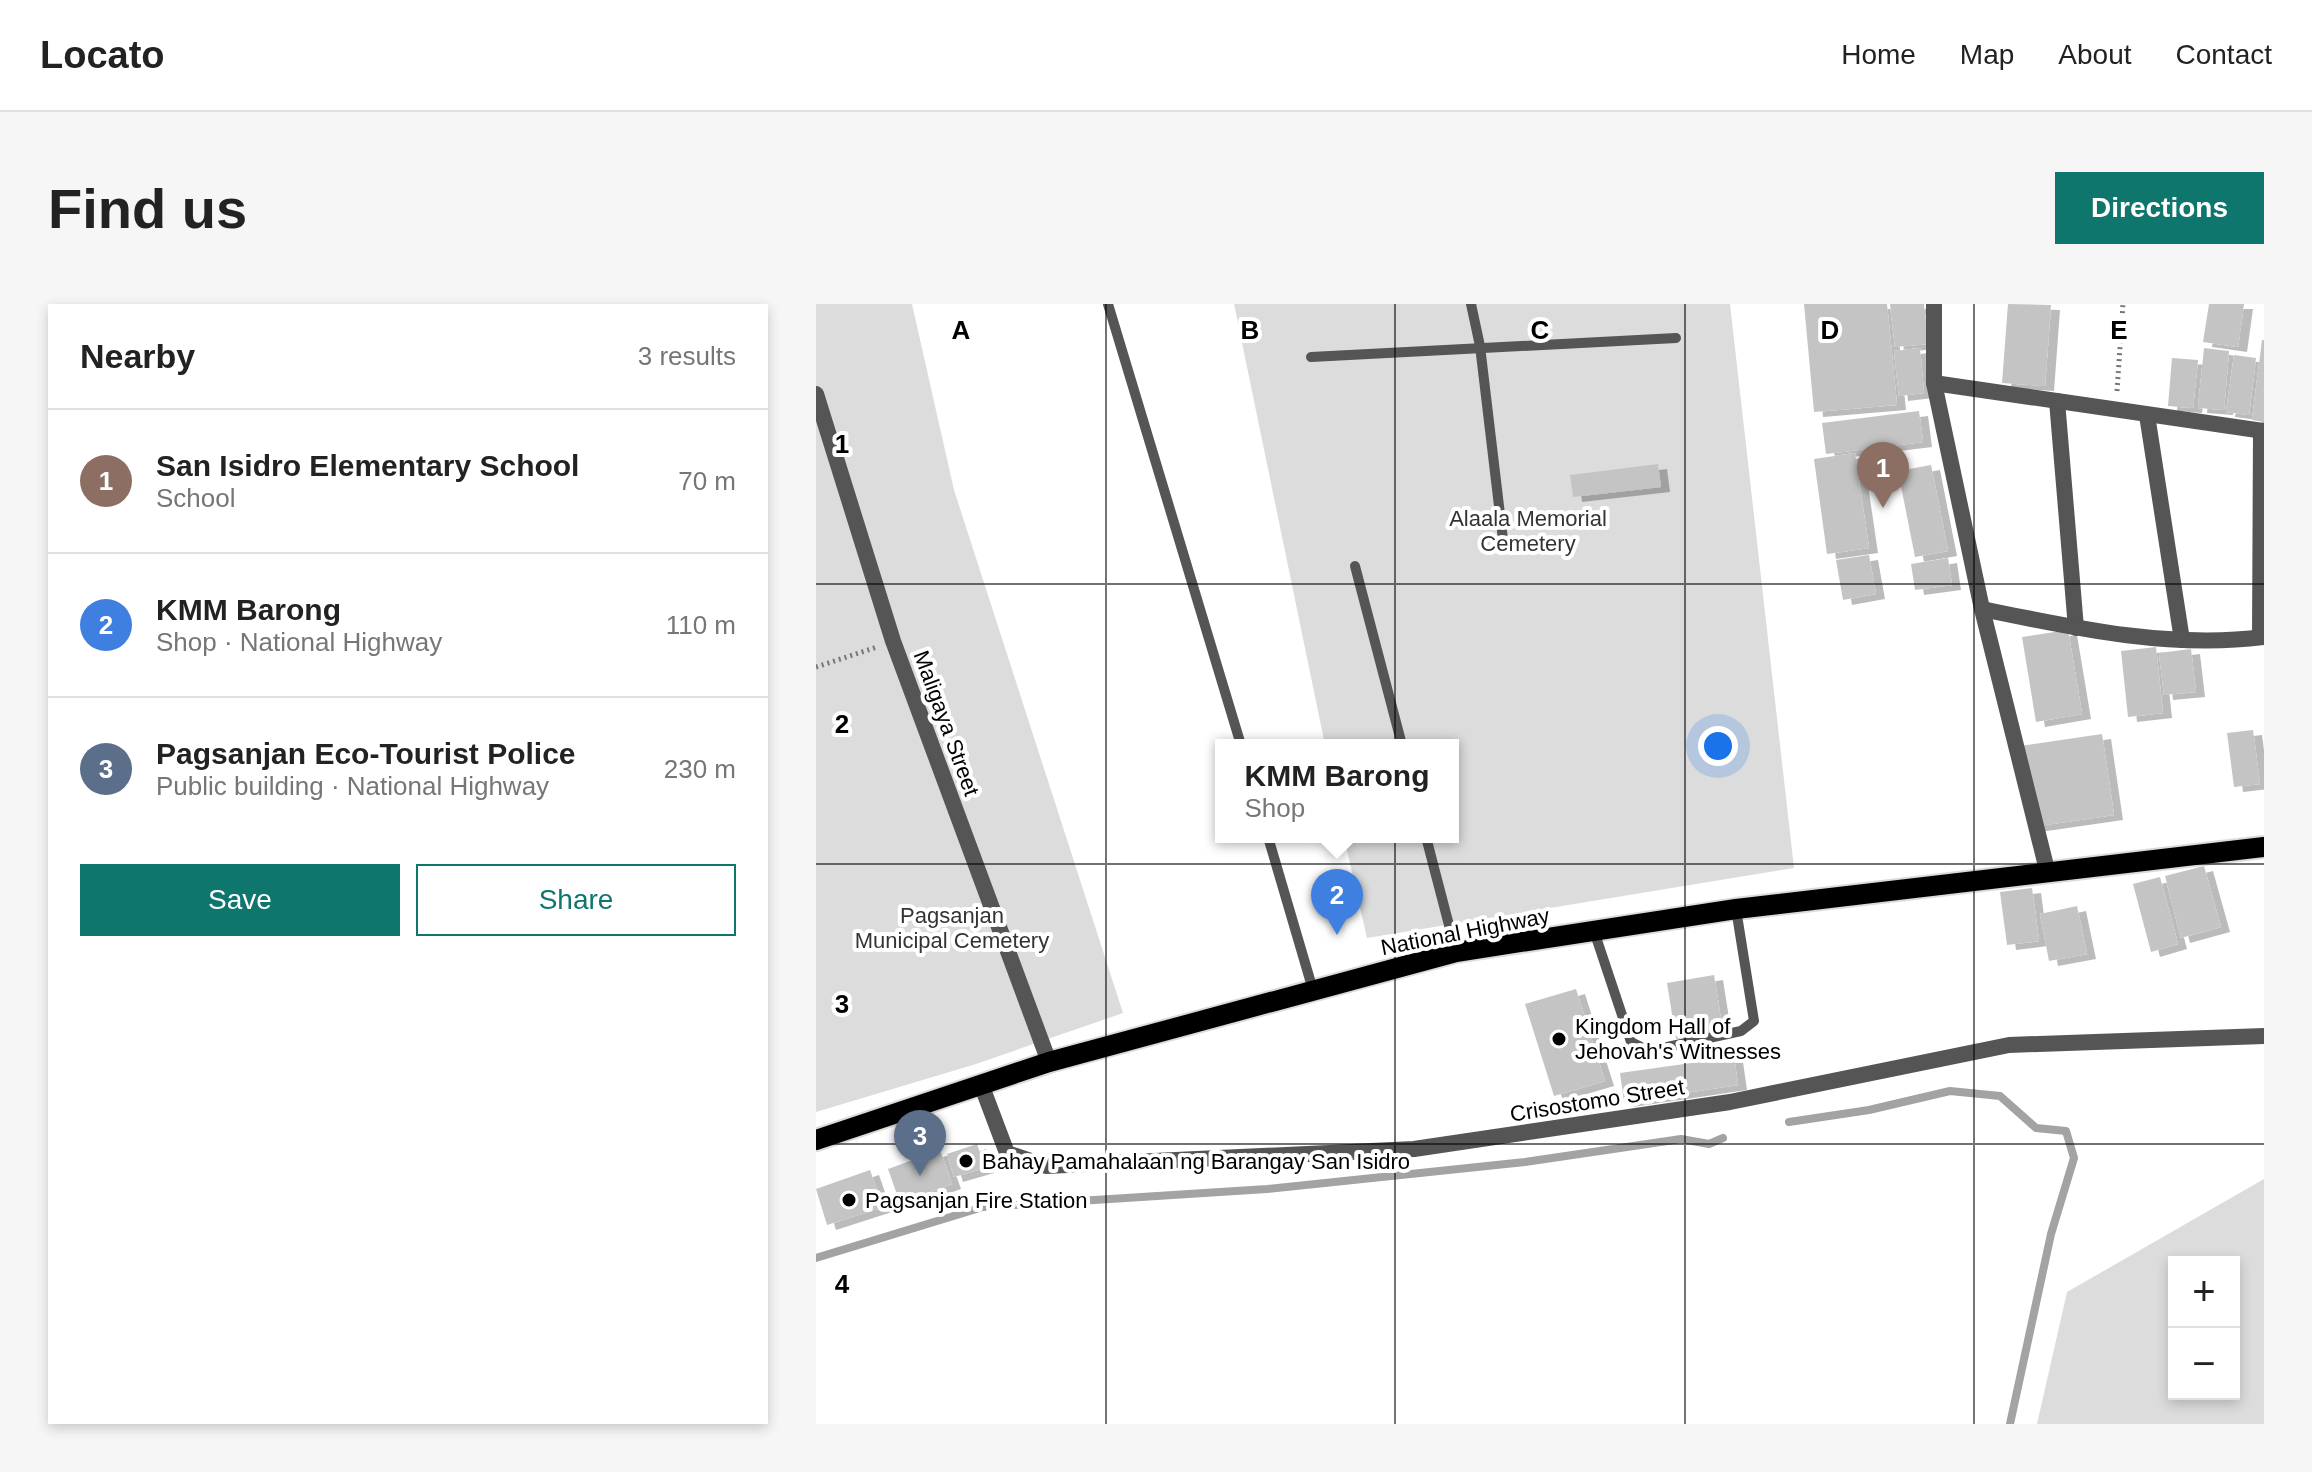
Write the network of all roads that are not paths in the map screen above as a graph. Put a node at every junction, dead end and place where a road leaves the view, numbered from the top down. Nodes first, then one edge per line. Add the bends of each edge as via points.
1 (1108, 304) edge
2 (1471, 304) edge
3 (1934, 304) edge
4 (1676, 338) dead end
5 (1480, 346) junction
6 (1311, 357) dead end
7 (1934, 383) junction
8 (816, 394) edge
9 (2057, 401) junction
10 (2147, 415) junction
11 (2262, 431) edge
12 (1504, 548) dead end
13 (1355, 566) dead end
14 (1982, 609) junction
15 (2076, 628) junction
16 (2262, 637) edge
17 (2182, 640) junction
18 (1239, 739) edge
19 (1400, 739) edge
20 (1270, 843) edge
21 (1428, 843) edge
22 (2264, 847) edge
23 (2048, 874) junction
24 (1736, 909) junction
25 (1594, 931) junction
26 (1456, 952) junction
27 (1313, 990) junction
28 (2264, 1036) edge
29 (1049, 1062) junction
30 (981, 1084) junction
31 (816, 1140) edge

1 - 18 lane
2 - 5 lane
3 - 7 street
4 - 5 lane
5 - 6 lane
5 - 12 lane
7 - 9 street
7 - 14 street
8 - 29 street, Maligaya Street via 893,641
9 - 10 street
9 - 15 street
10 - 11 street
10 - 17 street
11 - 16 street
13 - 19 lane
14 - 15 street
14 - 23 street
15 - 17 street
16 - 17 street
20 - 27 lane
21 - 26 lane
22 - 23 main road, National Highway
23 - 24 main road, National Highway
24 - 25 main road, National Highway
24 - 25 lane via 1754,1021 1741,1031 1649,1051 1631,1042
25 - 26 main road, National Highway
26 - 27 main road, National Highway
27 - 29 main road, National Highway
28 - 30 street, Crisostomo Street via 2009,1045 1730,1102 1414,1149 1046,1166 1007,1153
29 - 30 main road, National Highway
30 - 31 main road, National Highway

